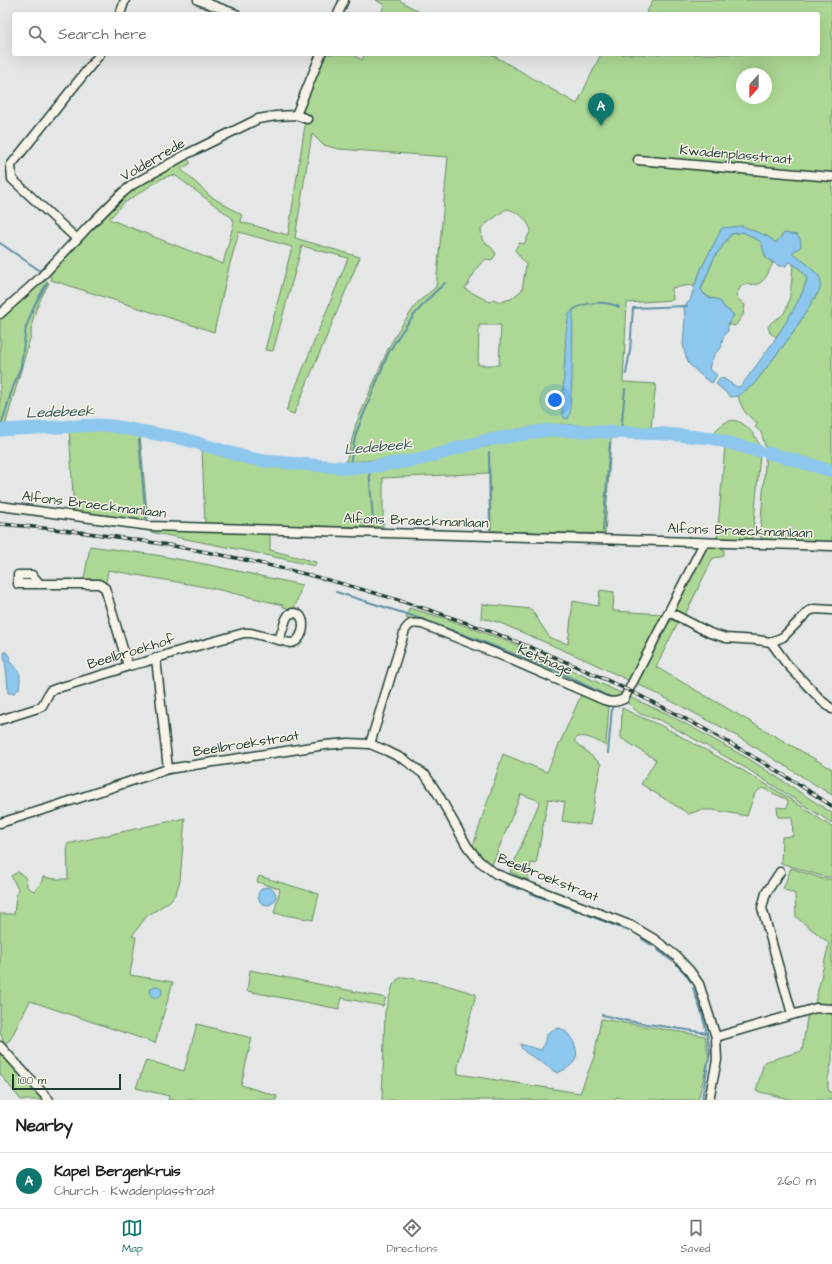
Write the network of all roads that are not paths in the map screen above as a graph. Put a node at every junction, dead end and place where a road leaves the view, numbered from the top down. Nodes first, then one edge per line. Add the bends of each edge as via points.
1 (125, 0) edge
2 (198, 0) edge
3 (344, 0) edge
4 (121, 12) edge
5 (231, 12) edge
6 (339, 12) edge
7 (98, 56) edge
8 (320, 56) edge
9 (296, 115) junction
10 (307, 119) dead end
11 (638, 160) dead end
12 (832, 177) edge
13 (77, 239) junction
14 (0, 314) edge
15 (0, 506) edge
16 (704, 543) junction
17 (832, 546) edge
18 (40, 584) dead end
19 (832, 610) edge
20 (669, 612) junction
21 (279, 640) dead end
22 (771, 642) junction
23 (156, 658) junction
24 (128, 666) junction
25 (832, 709) edge
26 (0, 720) edge
27 (370, 744) junction
28 (168, 769) junction
29 (0, 823) edge
30 (780, 872) dead end
31 (832, 1010) edge
32 (792, 1014) junction
33 (716, 1037) junction
34 (0, 1046) edge
35 (49, 1100) edge
36 (709, 1100) edge

1 - 4 street
2 - 5 street
3 - 6 street
7 - 13 street via 11,165 12,179
8 - 9 street
9 - 10 street
9 - 13 street, Volderrede via 258,119 132,185
11 - 12 street, Kwadenplasstraat
13 - 14 street, Volderrede via 40,278
15 - 16 street, Alfons Braeckmanlaan via 150,526
16 - 17 street, Alfons Braeckmanlaan
16 - 20 street, Ketshage
18 - 24 street via 99,584 104,588
19 - 22 street via 809,611 783,637
20 - 22 street via 710,633 726,638
20 - 27 street, Ketshage via 624,699 618,702 604,700 422,624 410,624 405,630
21 - 23 street, Beelbroekhof via 244,633
22 - 25 street via 786,663
23 - 24 street, Beelbroekhof
23 - 28 street
24 - 26 street, Beelbroekhof via 50,691 42,706
27 - 28 street, Beelbroekstraat via 325,745
27 - 33 street, Beelbroekstraat via 405,760 426,776 466,846 479,861 496,874 632,926 676,956 699,984
28 - 29 street, Beelbroekstraat
30 - 32 street via 766,893 762,908
31 - 32 street via 816,1008
32 - 33 street
33 - 36 street, Beelbroekstraat via 717,1060
34 - 35 street

